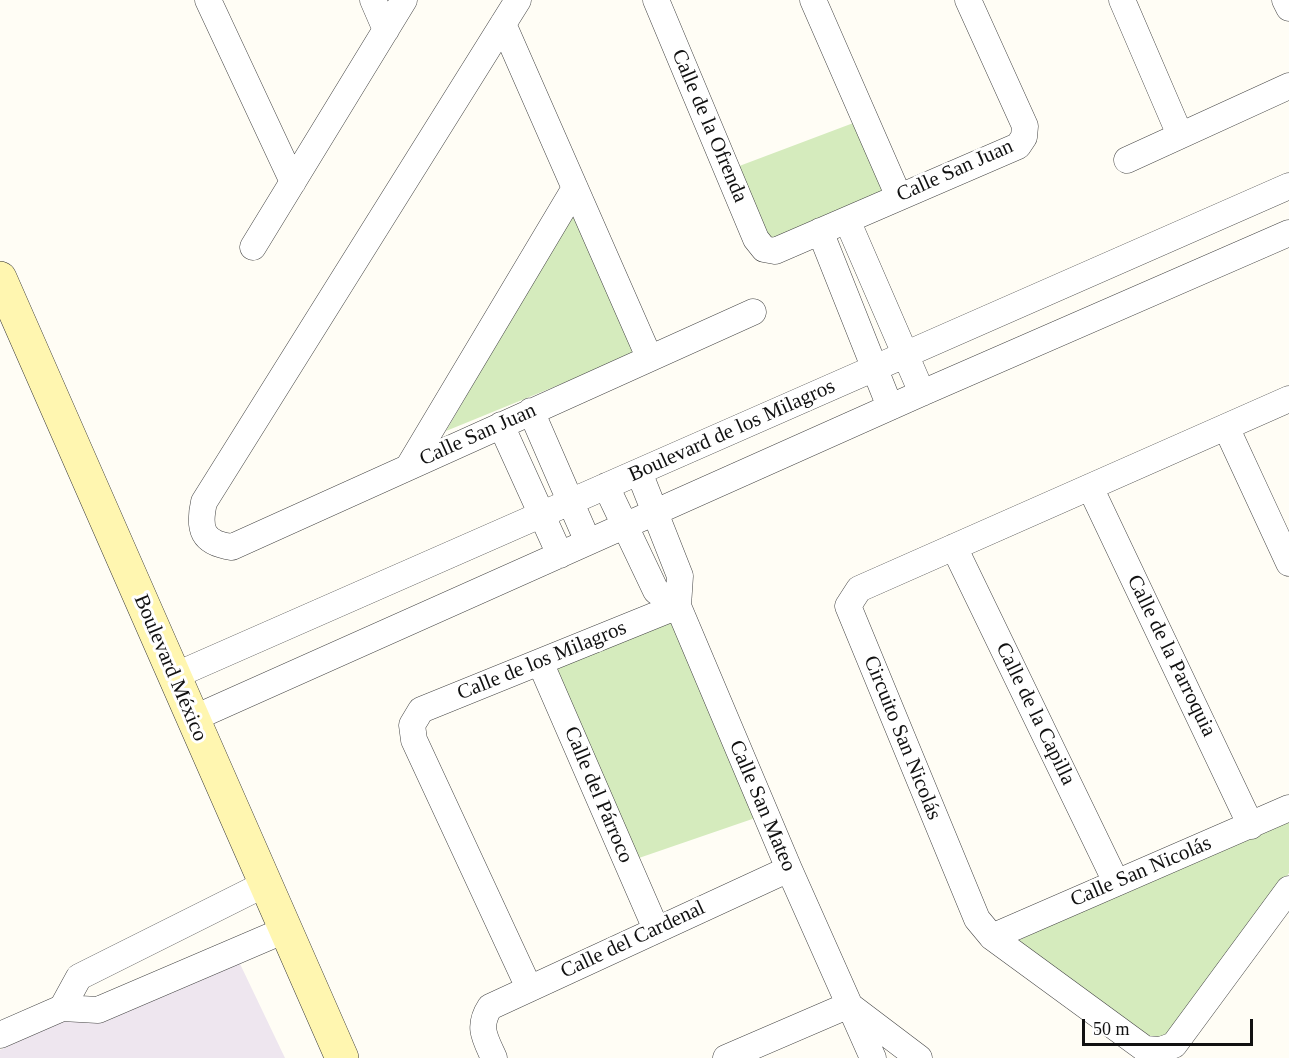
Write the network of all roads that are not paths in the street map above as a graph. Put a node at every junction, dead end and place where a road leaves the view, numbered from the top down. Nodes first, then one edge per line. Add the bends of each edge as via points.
1 (208, 0) edge
2 (373, 0) edge
3 (404, 0) edge
4 (518, 0) edge
5 (656, 0) edge
6 (813, 0) edge
7 (968, 0) edge
8 (1122, 0) edge
9 (1285, 0) edge
10 (1289, 9) edge
11 (503, 24) junction
12 (386, 30) junction
13 (1289, 86) edge
14 (1180, 135) junction
15 (1127, 160) dead end
16 (293, 182) junction
17 (575, 188) junction
18 (1287, 195) edge
19 (898, 197) junction
20 (846, 220) junction
21 (820, 231) junction
22 (1289, 233) edge
23 (254, 247) dead end
24 (764, 249) joint
25 (0, 278) edge
26 (753, 312) dead end
27 (906, 354) junction
28 (649, 357) junction
29 (875, 368) junction
30 (922, 393) junction
31 (1289, 399) edge
32 (890, 408) junction
33 (531, 411) junction
34 (501, 424) junction
35 (1226, 427) junction
36 (409, 466) junction
37 (639, 472) junction
38 (606, 486) junction
39 (1090, 487) junction
40 (571, 502) junction
41 (655, 512) junction
42 (542, 515) junction
43 (624, 526) junction
44 (588, 542) junction
45 (954, 547) junction
46 (560, 555) junction
47 (1289, 563) edge
48 (678, 606) junction
49 (540, 662) junction
50 (174, 676) junction
51 (192, 719) junction
52 (1289, 808) edge
53 (1251, 826) junction
54 (789, 869) junction
55 (1116, 882) junction
56 (265, 884) junction
57 (1289, 890) edge
58 (656, 929) junction
59 (285, 930) junction
60 (992, 937) junction
61 (529, 988) junction
62 (849, 1005) junction
63 (62, 1008) junction
64 (0, 1035) edge
65 (342, 1058) edge
66 (494, 1058) edge
67 (726, 1058) edge
68 (873, 1058) edge
69 (919, 1058) edge

1 - 16 street
2 - 12 street
3 - 12 street
4 - 11 street
5 - 24 street, Calle de la Ofrenda via 756,239
6 - 19 street
7 - 19 street, Calle San Juan via 1025,126 1024,136 1018,146
8 - 14 street
9 - 10 street
11 - 17 street
11 - 36 street, Calle San Juan via 204,502 200,521 204,534 217,545 232,547
12 - 16 street
13 - 14 street
14 - 15 street
16 - 23 street
17 - 28 street
17 - 36 street
18 - 27 street, Boulevard de los Milagros
19 - 20 street, Calle San Juan
20 - 21 street, Calle San Juan
20 - 27 street
21 - 24 street, Calle San Juan via 775,251
21 - 29 street
22 - 30 street, Boulevard de los Milagros
25 - 50 main road, Boulevard México
26 - 28 street, Calle San Juan
27 - 29 street, Boulevard de los Milagros
27 - 30 street
28 - 33 street, Calle San Juan
29 - 32 street
29 - 37 street, Boulevard de los Milagros
30 - 32 street, Boulevard de los Milagros
31 - 35 street, Circuito San Nicolás
32 - 41 street, Boulevard de los Milagros
33 - 34 street, Calle San Juan
33 - 40 street
34 - 36 street, Calle San Juan
34 - 42 street
35 - 39 street, Circuito San Nicolás
35 - 47 street
37 - 38 street, Boulevard de los Milagros
37 - 41 street, Calle San Mateo
38 - 40 street, Boulevard de los Milagros
38 - 43 street, Calle San Mateo
39 - 45 street, Circuito San Nicolás
39 - 53 street, Calle de la Parroquia
40 - 42 street, Boulevard de los Milagros
40 - 44 street
41 - 43 street, Boulevard de los Milagros
41 - 48 street, Calle San Mateo via 680,576
42 - 46 street
42 - 50 street, Boulevard de los Milagros
43 - 44 street, Boulevard de los Milagros
43 - 48 street, Calle San Mateo via 656,591
44 - 46 street, Boulevard de los Milagros
45 - 55 street, Calle de la Capilla
45 - 60 street, Circuito San Nicolás via 859,589 848,606 977,919
46 - 51 street, Boulevard de los Milagros
48 - 49 street, Calle de los Milagros
48 - 54 street, Calle San Mateo
49 - 58 street, Calle del Párroco
49 - 61 street, Calle de los Milagros via 421,710 412,724 414,740
50 - 51 main road, Boulevard México
51 - 56 main road, Boulevard México
52 - 53 street, Calle San Nicolás
53 - 55 street, Calle San Nicolás
54 - 58 street, Calle del Cardenal
54 - 62 street, Calle San Mateo
55 - 60 street, Calle San Nicolás
56 - 59 main road, Boulevard México
56 - 63 street via 79,977
57 - 60 street, Circuito San Nicolás via 1174,1045 1161,1050 1145,1049
58 - 61 street, Calle del Cardenal
59 - 63 street via 98,1010
59 - 65 main road, Boulevard México
61 - 66 street, Calle del Cardenal via 490,1007 483,1018 480,1029
62 - 67 street
62 - 68 street, Calle San Mateo
62 - 69 street
63 - 64 street

